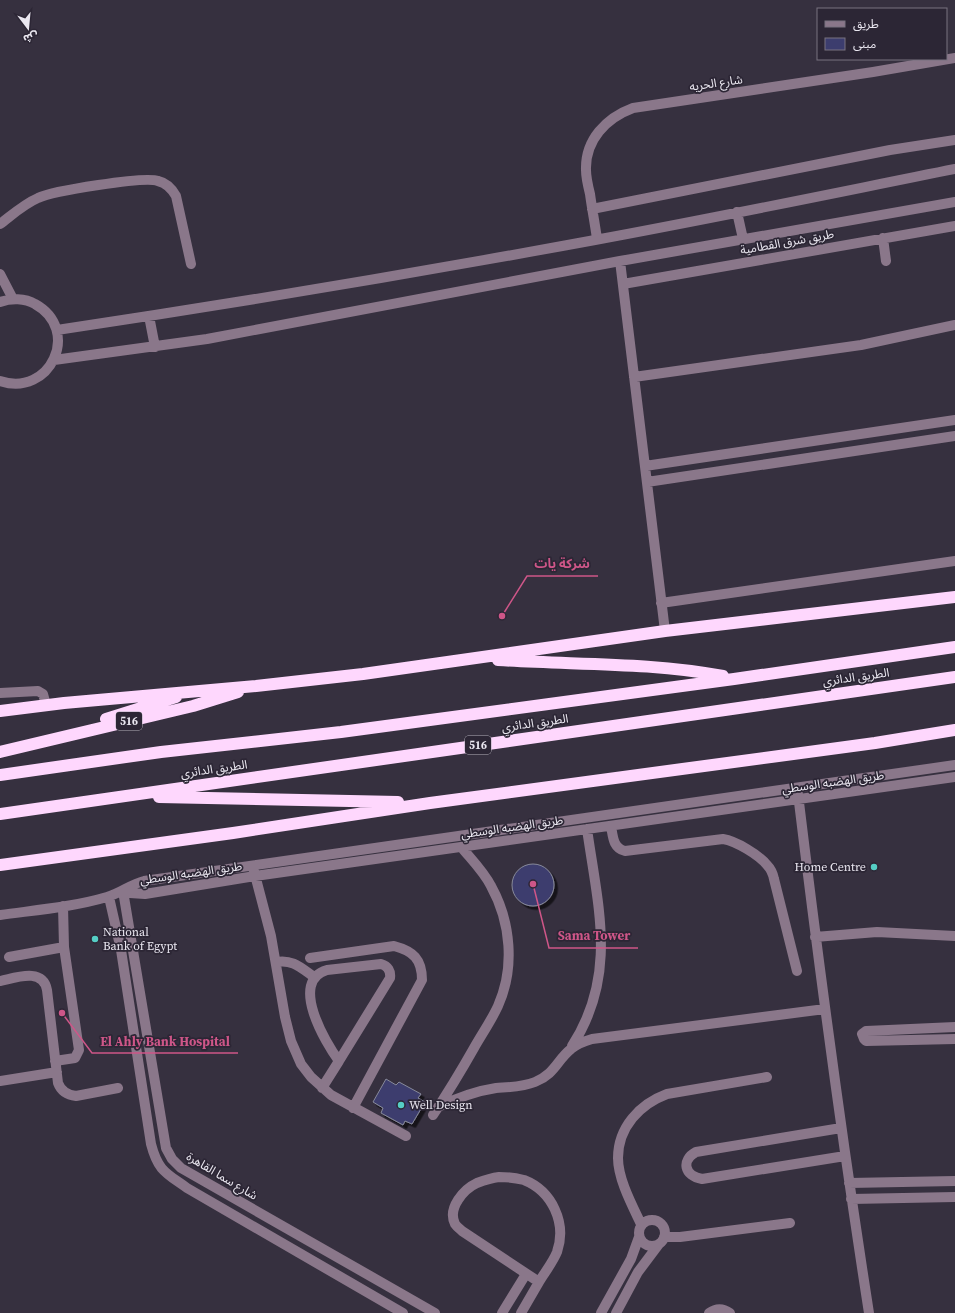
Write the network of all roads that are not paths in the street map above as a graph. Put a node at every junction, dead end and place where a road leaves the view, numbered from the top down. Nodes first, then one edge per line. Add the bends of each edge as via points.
1 (943, 60) edge
2 (955, 140) edge
3 (955, 169) edge
4 (955, 202) edge
5 (592, 209) junction
6 (737, 212) junction
7 (0, 224) edge
8 (955, 226) edge
9 (885, 238) junction
10 (743, 239) junction
11 (597, 240) junction
12 (888, 260) dead end
13 (620, 261) junction
14 (191, 264) dead end
15 (0, 274) edge
16 (623, 284) junction
17 (13, 299) junction
18 (0, 302) edge
19 (149, 316) junction
20 (955, 325) edge
21 (57, 330) junction
22 (155, 347) junction
23 (54, 360) junction
24 (634, 377) junction
25 (0, 381) edge
26 (955, 420) edge
27 (866, 433) junction
28 (955, 436) edge
29 (868, 449) junction
30 (738, 452) junction
31 (645, 466) junction
32 (741, 468) junction
33 (647, 482) junction
34 (955, 561) edge
35 (955, 597) edge
36 (662, 603) junction
37 (665, 631) junction
38 (955, 647) edge
39 (476, 658) junction
40 (955, 677) edge
41 (734, 678) junction
42 (256, 686) junction
43 (198, 691) junction
44 (0, 693) edge
45 (46, 705) junction
46 (0, 711) edge
47 (955, 730) edge
48 (52, 739) junction
49 (0, 752) edge
50 (955, 765) edge
51 (0, 774) edge
52 (955, 777) edge
53 (797, 788) junction
54 (124, 796) junction
55 (799, 800) junction
56 (430, 803) junction
57 (0, 814) edge
58 (527, 826) junction
59 (611, 826) junction
60 (587, 829) junction
61 (529, 838) junction
62 (462, 848) junction
63 (0, 865) edge
64 (253, 865) junction
65 (255, 876) junction
66 (123, 891) junction
67 (110, 896) junction
68 (63, 906) junction
69 (0, 915) edge
70 (955, 936) edge
71 (816, 937) junction
72 (64, 947) junction
73 (134, 948) junction
74 (121, 950) junction
75 (9, 957) dead end
76 (310, 958) dead end
77 (276, 962) junction
78 (797, 971) dead end
79 (314, 977) junction
80 (0, 981) edge
81 (824, 1009) junction
82 (955, 1027) edge
83 (955, 1039) edge
84 (570, 1050) junction
85 (55, 1061) junction
86 (339, 1061) junction
87 (57, 1072) junction
88 (767, 1077) dead end
89 (0, 1081) edge
90 (118, 1088) dead end
91 (322, 1088) junction
92 (353, 1108) junction
93 (841, 1128) junction
94 (406, 1136) dead end
95 (165, 1141) junction
96 (151, 1144) junction
97 (845, 1156) junction
98 (955, 1181) edge
99 (941, 1182) junction
100 (849, 1183) junction
101 (941, 1197) junction
102 (955, 1197) edge
103 (851, 1199) junction
104 (790, 1223) dead end
105 (641, 1224) junction
106 (639, 1237) junction
107 (662, 1240) junction
108 (526, 1274) junction
109 (539, 1282) junction
110 (404, 1313) edge
111 (436, 1313) edge
112 (502, 1313) edge
113 (521, 1313) edge
114 (601, 1313) edge
115 (616, 1313) edge
116 (709, 1313) edge
117 (730, 1313) edge
118 (869, 1313) edge

1 - 5 street, شارع الحريه via 633,108 615,116 601,129 588,153 586,170
2 - 5 street via 890,150
3 - 6 street
4 - 10 street
5 - 11 street, شارع الحريه
6 - 10 street
6 - 11 street
7 - 14 street via 27,204 46,194 158,180 172,189 176,196
8 - 9 street, طريق شرق القطامية
9 - 12 street
9 - 16 street, طريق شرق القطامية
10 - 13 street
11 - 19 street
13 - 16 street
13 - 22 street
15 - 17 street
16 - 24 street
17 - 18 street
17 - 21 street via 27,301 40,307 48,313
19 - 21 street
19 - 22 street
20 - 24 street via 861,345
21 - 23 street
22 - 23 street
23 - 25 street via 41,376 32,381 12,384
24 - 31 street
26 - 27 street
27 - 29 street
27 - 30 street
28 - 29 street
29 - 32 street
30 - 31 street
30 - 32 street
31 - 33 street
32 - 33 street
33 - 36 street
34 - 36 street
35 - 37 highway, 516
36 - 37 street
37 - 39 highway, 516
38 - 41 highway, الطريق الدائري / 516
39 - 41 highway, 516 via 675,669
39 - 42 highway, 516
40 - 54 highway, الطريق الدائري / 516
41 - 51 highway, الطريق الدائري / 516 via 341,732 161,752
42 - 43 highway, 516
42 - 48 highway, 516 via 193,706
43 - 45 highway, 516
43 - 48 highway, 516 via 85,726
44 - 45 street via 38,691
45 - 46 highway, 516
47 - 56 highway, 516 via 885,742
48 - 49 highway, 516
50 - 53 street, طريق الهضبه الوسطي
52 - 55 street, طريق الهضبه الوسطي
53 - 55 street
53 - 58 street, طريق الهضبه الوسطي
54 - 56 highway, 516
54 - 57 highway, الطريق الدائري / 516
55 - 59 street, طريق الهضبه الوسطي
55 - 71 street
56 - 63 highway, 516
58 - 61 street
58 - 64 street, طريق الهضبه الوسطي
59 - 60 street, طريق الهضبه الوسطي
59 - 78 street via 614,844 625,851 723,840 733,842 762,860 770,868 774,879
60 - 61 street, طريق الهضبه الوسطي
60 - 84 street via 600,925 600,974 592,1006
61 - 62 street, طريق الهضبه الوسطي
62 - 65 street, طريق الهضبه الوسطي
62 - 84 street via 491,885 502,908 508,932 509,957 506,982 498,1005 435,1111 474,1093 524,1086 537,1081 548,1074
64 - 65 street
64 - 66 street, طريق الهضبه الوسطي via 144,881
65 - 66 street, طريق الهضبه الوسطي via 144,894
65 - 77 street
66 - 67 street
66 - 73 street, شارع سما القاهرة
67 - 68 street
67 - 74 street
68 - 69 street
68 - 72 street
70 - 71 street via 882,932
71 - 81 street
72 - 75 street
72 - 85 street via 79,1050 74,1058
73 - 74 street
73 - 95 street, شارع سما القاهرة
74 - 96 street
76 - 92 street via 394,946 412,953 422,970 422,980
77 - 79 street via 288,961
77 - 91 street via 291,1042 302,1064
79 - 86 street via 309,992 315,1016 326,1042
79 - 86 street via 326,970 381,964 390,971 388,982
80 - 85 street via 32,976 45,983
81 - 84 street via 592,1039
81 - 93 street
82 - 83 street via 866,1031 862,1034 866,1041
85 - 87 street
86 - 91 street
87 - 89 street
87 - 90 street via 60,1088 71,1096
88 - 105 street via 667,1094 651,1101 634,1115 621,1138 618,1159 627,1192
91 - 92 street
92 - 94 street
93 - 97 street
93 - 97 street via 696,1152 690,1155 686,1167 694,1178 702,1179
95 - 96 street
95 - 111 street, شارع سما القاهرة via 172,1159 181,1168
96 - 110 street via 155,1160 171,1177
97 - 100 street
98 - 99 street
99 - 100 street
99 - 101 street
100 - 103 street
101 - 102 street
101 - 103 street
103 - 118 street
104 - 107 street
105 - 106 street
105 - 107 street via 649,1219 658,1221 664,1228
106 - 107 street via 645,1244 654,1246
106 - 114 street via 631,1259
107 - 115 street via 638,1272
108 - 109 street
108 - 109 street via 456,1225 454,1207 466,1190 487,1179 499,1177 524,1180 545,1194 558,1215 560,1240
108 - 112 street
109 - 113 street
116 - 117 street via 717,1309

